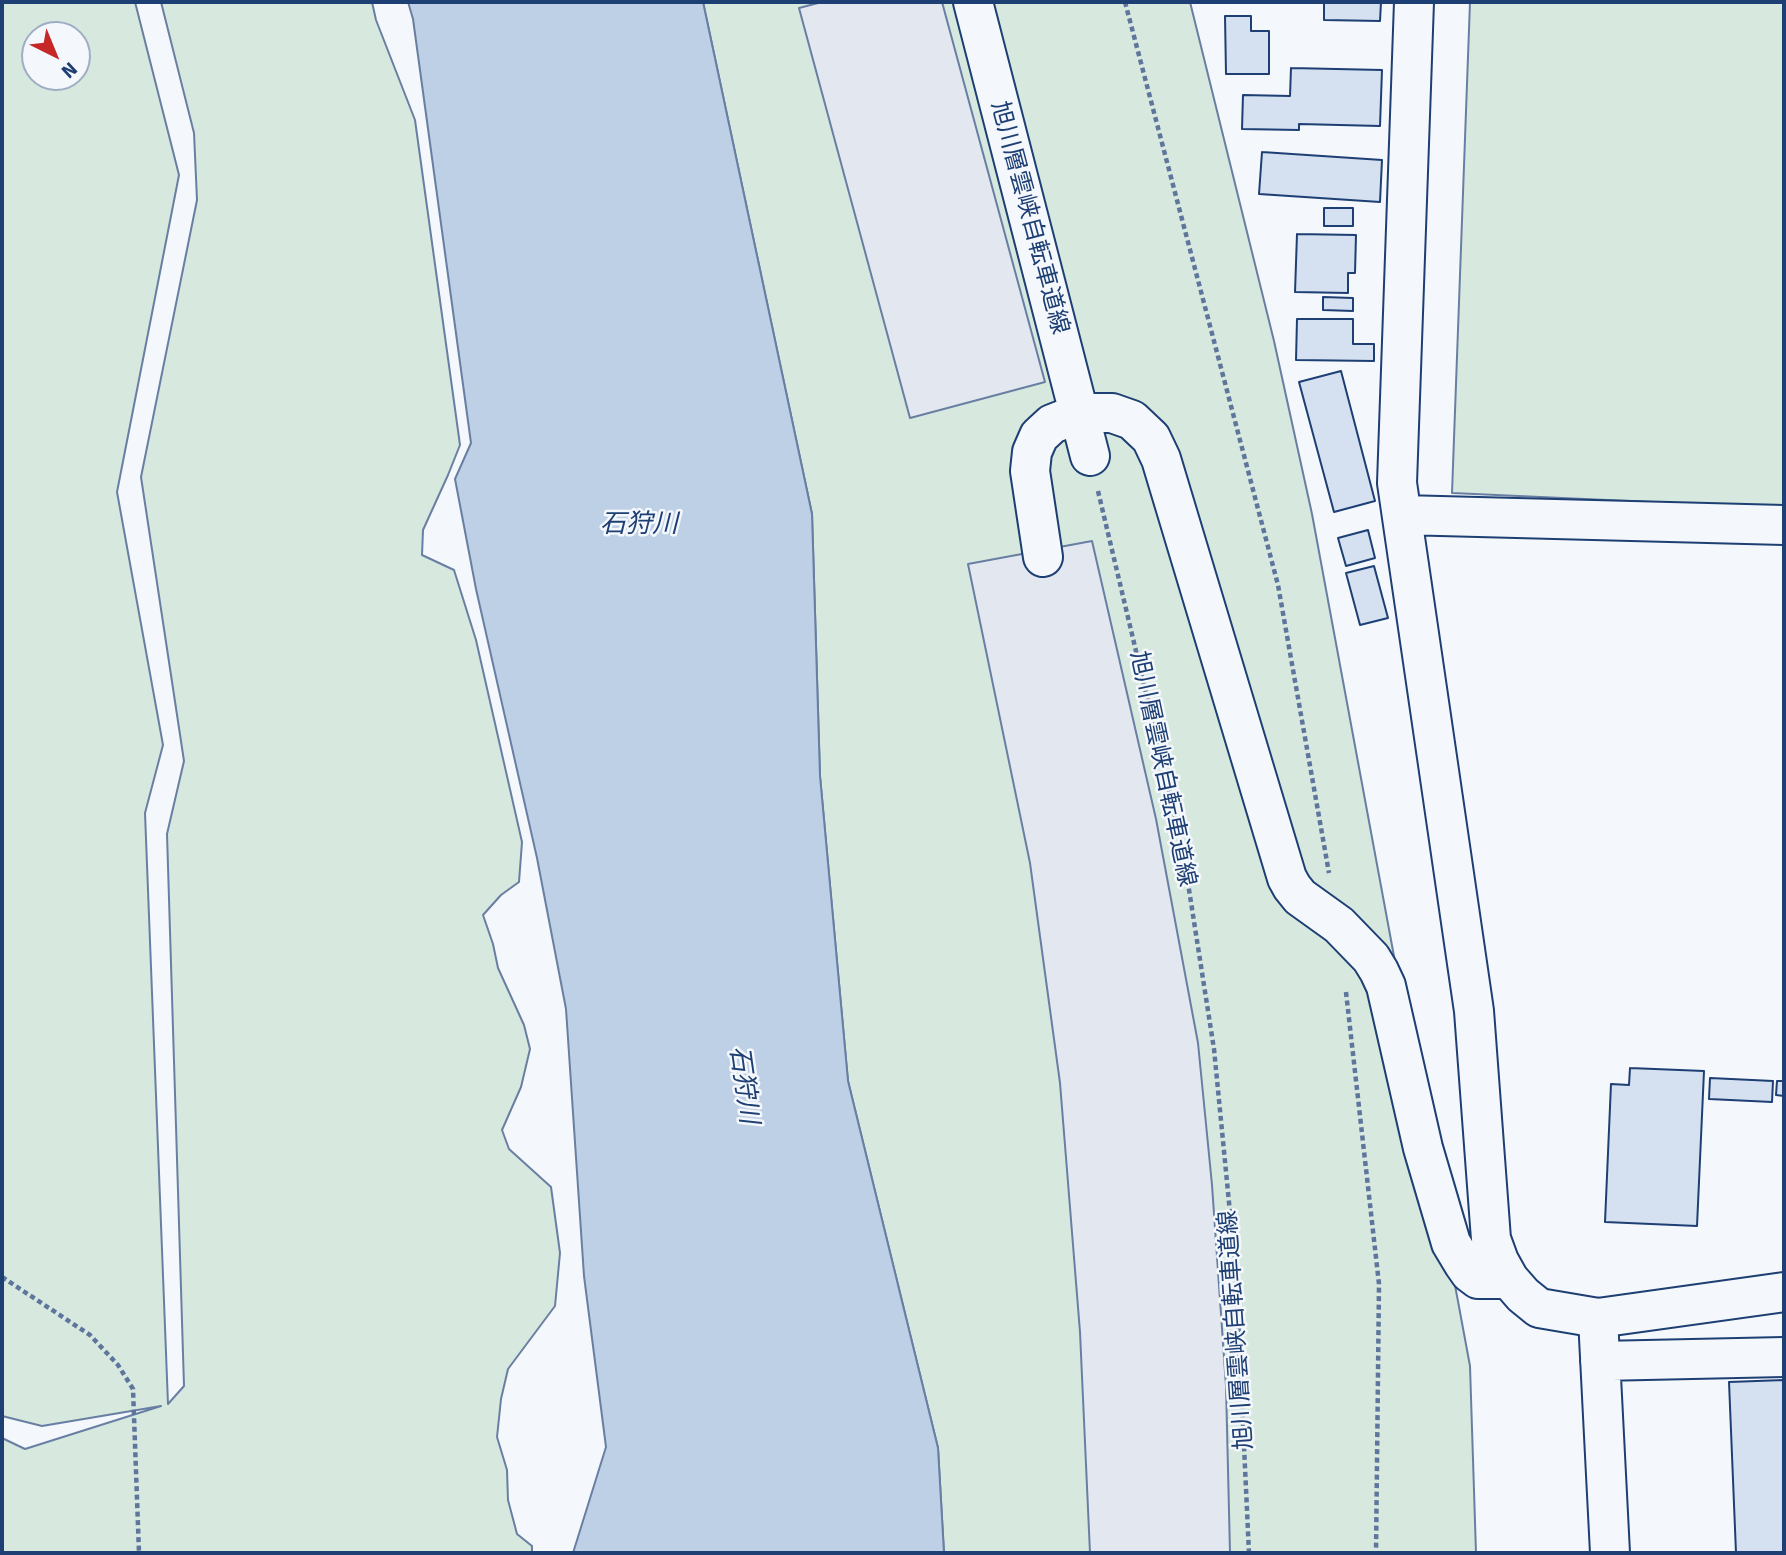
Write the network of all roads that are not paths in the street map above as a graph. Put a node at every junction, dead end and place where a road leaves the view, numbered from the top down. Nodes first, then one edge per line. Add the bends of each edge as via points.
1 (973, 2) edge
2 (1414, 2) edge
3 (1080, 413) junction
4 (1090, 456) road end
5 (1402, 515) junction
6 (1784, 525) edge
7 (1043, 558) dead end
8 (1509, 1279) junction
9 (1784, 1292) edge
10 (1598, 1318) junction
11 (1784, 1357) edge
12 (1600, 1361) junction
13 (1610, 1553) edge

1 - 3 street, 旭川層雲峡自転車道線
2 - 5 street via 1397,483
3 - 4 street, 旭川層雲峡自転車道線
3 - 7 street via 1052,424 1039,436 1032,452 1030,471
3 - 8 street via 1112,413 1132,420 1151,438 1287,878 1300,897 1339,925 1379,971 1451,1243 1478,1279
5 - 6 street
5 - 8 street via 1474,1011 1492,1239
8 - 10 street via 1539,1308
9 - 10 street
10 - 12 street
11 - 12 street
12 - 13 street

